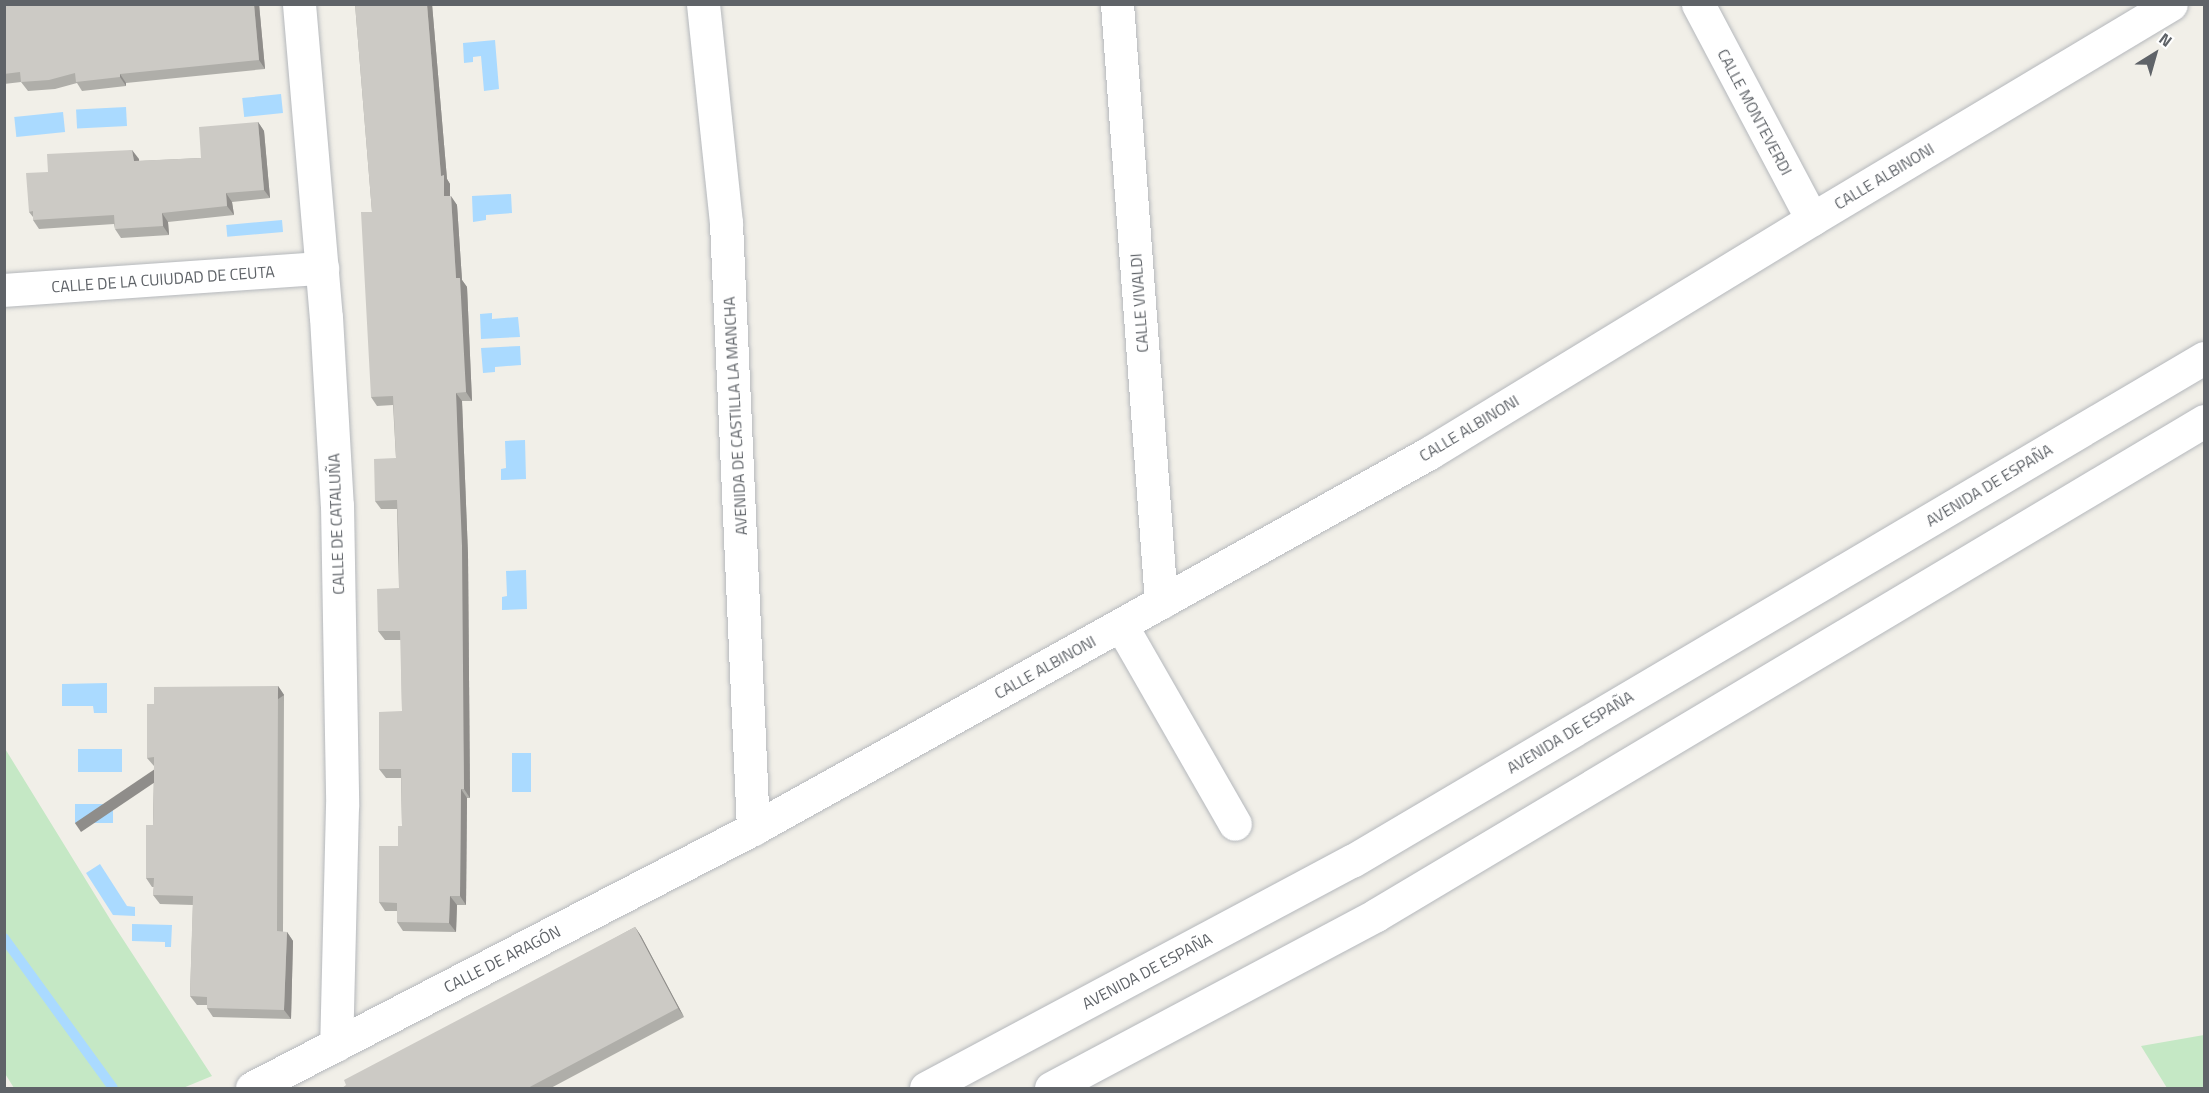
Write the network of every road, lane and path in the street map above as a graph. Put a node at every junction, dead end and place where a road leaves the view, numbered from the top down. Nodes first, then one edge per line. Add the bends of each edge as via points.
1 (299, 4) edge
2 (703, 4) edge
3 (1117, 4) edge
4 (1698, 4) edge
5 (2171, 4) edge
6 (1812, 219) junction
7 (322, 268) junction
8 (4, 290) edge
9 (2205, 358) edge
10 (2205, 421) edge
11 (1161, 602) junction
12 (1121, 625) junction
13 (1235, 824) dead end
14 (753, 830) junction
15 (336, 1045) junction
16 (252, 1089) edge
17 (926, 1089) edge
18 (1051, 1089) edge

1 - 7 street, CALLE DE CATALUÑA
2 - 14 street, AVENIDA DE CASTILLA LA MANCHA via 726,223
3 - 11 street, CALLE VIVALDI
4 - 6 street, CALLE MONTEVERDI
5 - 6 street, CALLE ALBINONI
6 - 11 street, CALLE ALBINONI via 1429,453
7 - 8 street, CALLE DE LA CUIUDAD DE CEUTA
7 - 15 street, CALLE DE CATALUÑA via 338,505 342,806
9 - 17 street, AVENIDA DE ESPAÑA via 1352,861
10 - 18 street via 1376,915
11 - 12 street, CALLE ALBINONI
12 - 13 street
12 - 14 street, CALLE ALBINONI
14 - 15 street, CALLE DE ARAGÓN
15 - 16 street, CALLE DE ARAGÓN

